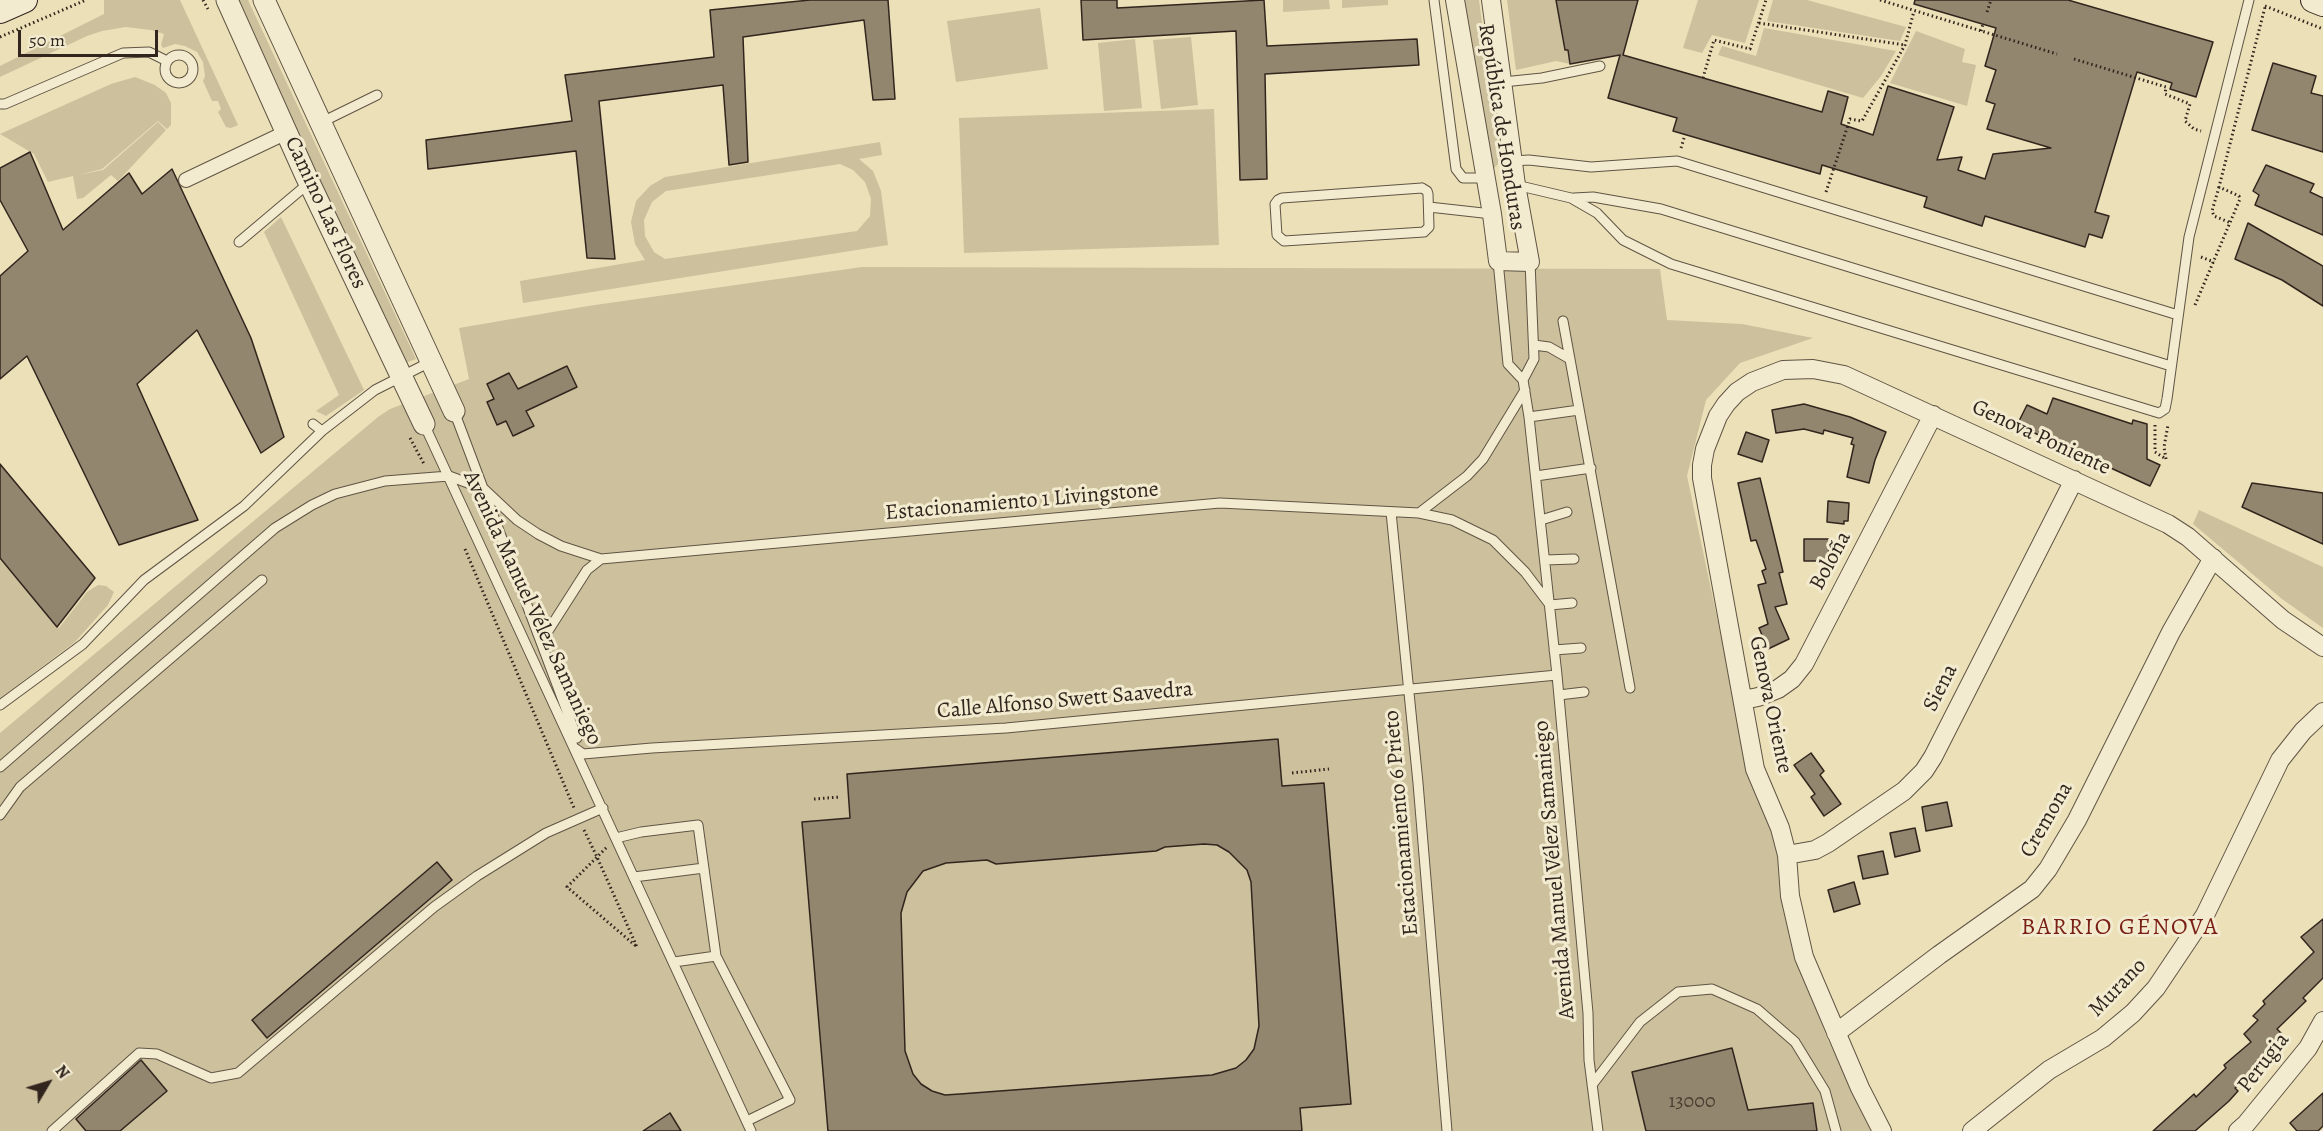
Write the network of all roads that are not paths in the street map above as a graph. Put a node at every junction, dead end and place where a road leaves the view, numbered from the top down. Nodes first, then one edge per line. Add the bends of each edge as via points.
1 (227, 0) edge
2 (264, 0) edge
3 (1434, 0) edge
4 (1455, 0) edge
5 (1491, 0) edge
6 (2249, 0) edge
7 (2313, 0) edge
8 (2323, 4) edge
9 (167, 61) dead end
10 (1599, 66) dead end
11 (1503, 82) junction
12 (377, 95) dead end
13 (0, 104) edge
14 (322, 122) junction
15 (286, 132) junction
16 (1513, 161) junction
17 (306, 176) junction
18 (1486, 178) junction
19 (186, 180) dead end
20 (1516, 186) junction
21 (1571, 198) junction
22 (1429, 207) junction
23 (1492, 214) junction
24 (239, 242) dead end
25 (1498, 261) junction
26 (1530, 262) junction
27 (2178, 315) junction
28 (410, 317) junction
29 (1563, 321) dead end
30 (381, 331) junction
31 (1534, 345) junction
32 (1570, 359) junction
33 (430, 362) junction
34 (2171, 366) junction
35 (402, 375) junction
36 (1524, 385) junction
37 (1579, 410) junction
38 (456, 415) joint
39 (1933, 415) junction
40 (1718, 416) joint
41 (1530, 417) junction
42 (313, 424) dead end
43 (424, 424) joint
44 (322, 430) junction
45 (1591, 468) junction
46 (449, 476) junction
47 (1536, 476) junction
48 (2074, 480) junction
49 (484, 489) junction
50 (1391, 512) junction
51 (1567, 512) dead end
52 (1419, 513) junction
53 (1541, 520) junction
54 (2213, 558) junction
55 (601, 559) junction
56 (1574, 559) dead end
57 (1545, 560) junction
58 (262, 580) dead end
59 (1572, 603) dead end
60 (1550, 605) junction
61 (541, 642) junction
62 (2323, 647) edge
63 (1581, 648) dead end
64 (1554, 650) junction
65 (1557, 675) junction
66 (1630, 688) dead end
67 (1410, 690) junction
68 (1584, 692) dead end
69 (1559, 695) junction
70 (1743, 700) junction
71 (0, 705) edge
72 (2323, 712) edge
73 (579, 751) junction
74 (0, 767) edge
75 (603, 808) junction
76 (0, 815) edge
77 (616, 838) junction
78 (1787, 855) junction
79 (704, 868) junction
80 (634, 877) junction
81 (716, 956) junction
82 (674, 962) junction
83 (2323, 1021) edge
84 (1836, 1034) junction
85 (1592, 1085) junction
86 (747, 1122) junction
87 (52, 1131) edge
88 (751, 1131) edge
89 (1447, 1131) edge
90 (1598, 1131) edge
91 (1836, 1131) edge
92 (1882, 1131) edge
93 (1972, 1131) edge
94 (2238, 1131) edge

1 - 15 street, Camino Las Flores
2 - 14 street, Camino Las Flores
3 - 18 lane via 1456,169 1463,178
4 - 18 street, República de Honduras
5 - 11 street, República de Honduras
6 - 27 lane via 2189,237
7 - 8 main road
9 - 13 lane via 149,52 123,53
10 - 11 lane
11 - 16 street, República de Honduras
12 - 14 lane
14 - 28 street, Camino Las Flores
15 - 17 street, Camino Las Flores
15 - 19 street
16 - 20 street, República de Honduras
16 - 27 lane via 1591,167 1677,161
17 - 24 lane via 303,188
17 - 30 street, Camino Las Flores
18 - 20 street
18 - 23 street, República de Honduras
20 - 21 lane
20 - 26 street, República de Honduras
21 - 34 lane via 1593,197 1661,209
21 - 34 lane via 1597,213 1623,240 1671,264 2155,412 2165,409
22 - 22 lane via 1427,191 1422,188 1282,198 1276,201 1277,235 1284,241 1424,232 1429,227
22 - 23 lane
23 - 25 street, República de Honduras
25 - 26 street
25 - 36 lane via 1508,364
26 - 31 lane
27 - 34 lane
28 - 30 street
28 - 33 street, Camino Las Flores
29 - 32 lane
30 - 35 street, Camino Las Flores
31 - 32 lane via 1549,347
31 - 36 lane via 1534,359
32 - 37 lane
33 - 35 lane
33 - 38 street, Camino Las Flores
35 - 43 street, Camino Las Flores
35 - 44 lane
36 - 41 lane, Avenida Manuel Vélez Samaniego
36 - 52 lane via 1483,459
37 - 41 lane
37 - 45 lane
38 - 49 lane, Avenida Manuel Vélez Samaniego
39 - 40 street, Genova Poniente via 1844,375 1799,368 1752,382
39 - 48 street, Genova Poniente
39 - 70 street, Boloña via 1804,663 1778,689
40 - 70 street, Genova Oriente via 1705,449 1702,478
41 - 47 lane, Avenida Manuel Vélez Samaniego
42 - 44 lane
43 - 46 lane, Avenida Manuel Vélez Samaniego
44 - 71 lane via 244,506 144,580 82,644
45 - 47 lane
45 - 66 lane
46 - 49 lane
46 - 73 lane, Avenida Manuel Vélez Samaniego
46 - 74 lane via 360,487 335,494 293,515
47 - 53 lane, Avenida Manuel Vélez Samaniego
48 - 54 street, Genova Poniente via 2168,524
48 - 78 street, Siena via 1924,771 1904,790 1828,843 1815,850
49 - 55 lane, Estacionamiento 1 Livingstone via 538,534
49 - 61 lane, Avenida Manuel Vélez Samaniego
50 - 52 lane, Estacionamiento 1 Livingstone
50 - 55 lane, Estacionamiento 1 Livingstone via 1220,502
50 - 67 lane, Estacionamiento 6 Prieto
51 - 53 lane
52 - 60 lane, Estacionamiento 1 Livingstone via 1452,520 1493,540
53 - 57 lane, Avenida Manuel Vélez Samaniego
54 - 62 street, Genova Poniente via 2283,620
54 - 84 street, Cremona via 2048,869 2032,889
55 - 61 lane via 587,570
56 - 57 lane
57 - 60 lane, Avenida Manuel Vélez Samaniego
58 - 76 lane via 20,787
59 - 60 lane
60 - 64 lane, Avenida Manuel Vélez Samaniego
61 - 73 lane, Avenida Manuel Vélez Samaniego
63 - 64 lane
64 - 65 lane, Avenida Manuel Vélez Samaniego
65 - 67 lane, Calle Alfonso Swett Saavedra
65 - 69 lane, Avenida Manuel Vélez Samaniego
67 - 73 lane, Calle Alfonso Swett Saavedra via 1006,728
67 - 89 lane, Estacionamiento 6 Prieto
68 - 69 lane
69 - 85 lane, Avenida Manuel Vélez Samaniego
70 - 78 street, Genova Oriente via 1755,769
72 - 93 street, Murano via 2280,760 2205,915 2156,988 2103,1038 2049,1070
73 - 75 lane, Avenida Manuel Vélez Samaniego
75 - 77 lane, Avenida Manuel Vélez Samaniego
75 - 87 lane via 546,833 434,907 238,1073 211,1078 157,1054 139,1053
77 - 79 lane via 698,825
77 - 80 lane, Avenida Manuel Vélez Samaniego
78 - 84 street, Genova Oriente via 1790,896 1804,957
79 - 80 lane
79 - 81 lane
80 - 82 lane, Avenida Manuel Vélez Samaniego
81 - 82 lane
81 - 86 lane via 790,1100
82 - 86 lane, Avenida Manuel Vélez Samaniego
83 - 94 street, Perugia via 2308,1048
84 - 92 street, Genova Oriente
85 - 90 lane, Avenida Manuel Vélez Samaniego
85 - 91 lane via 1640,1022 1678,992 1712,989 1756,1009 1795,1042 1825,1091
86 - 88 lane, Avenida Manuel Vélez Samaniego

